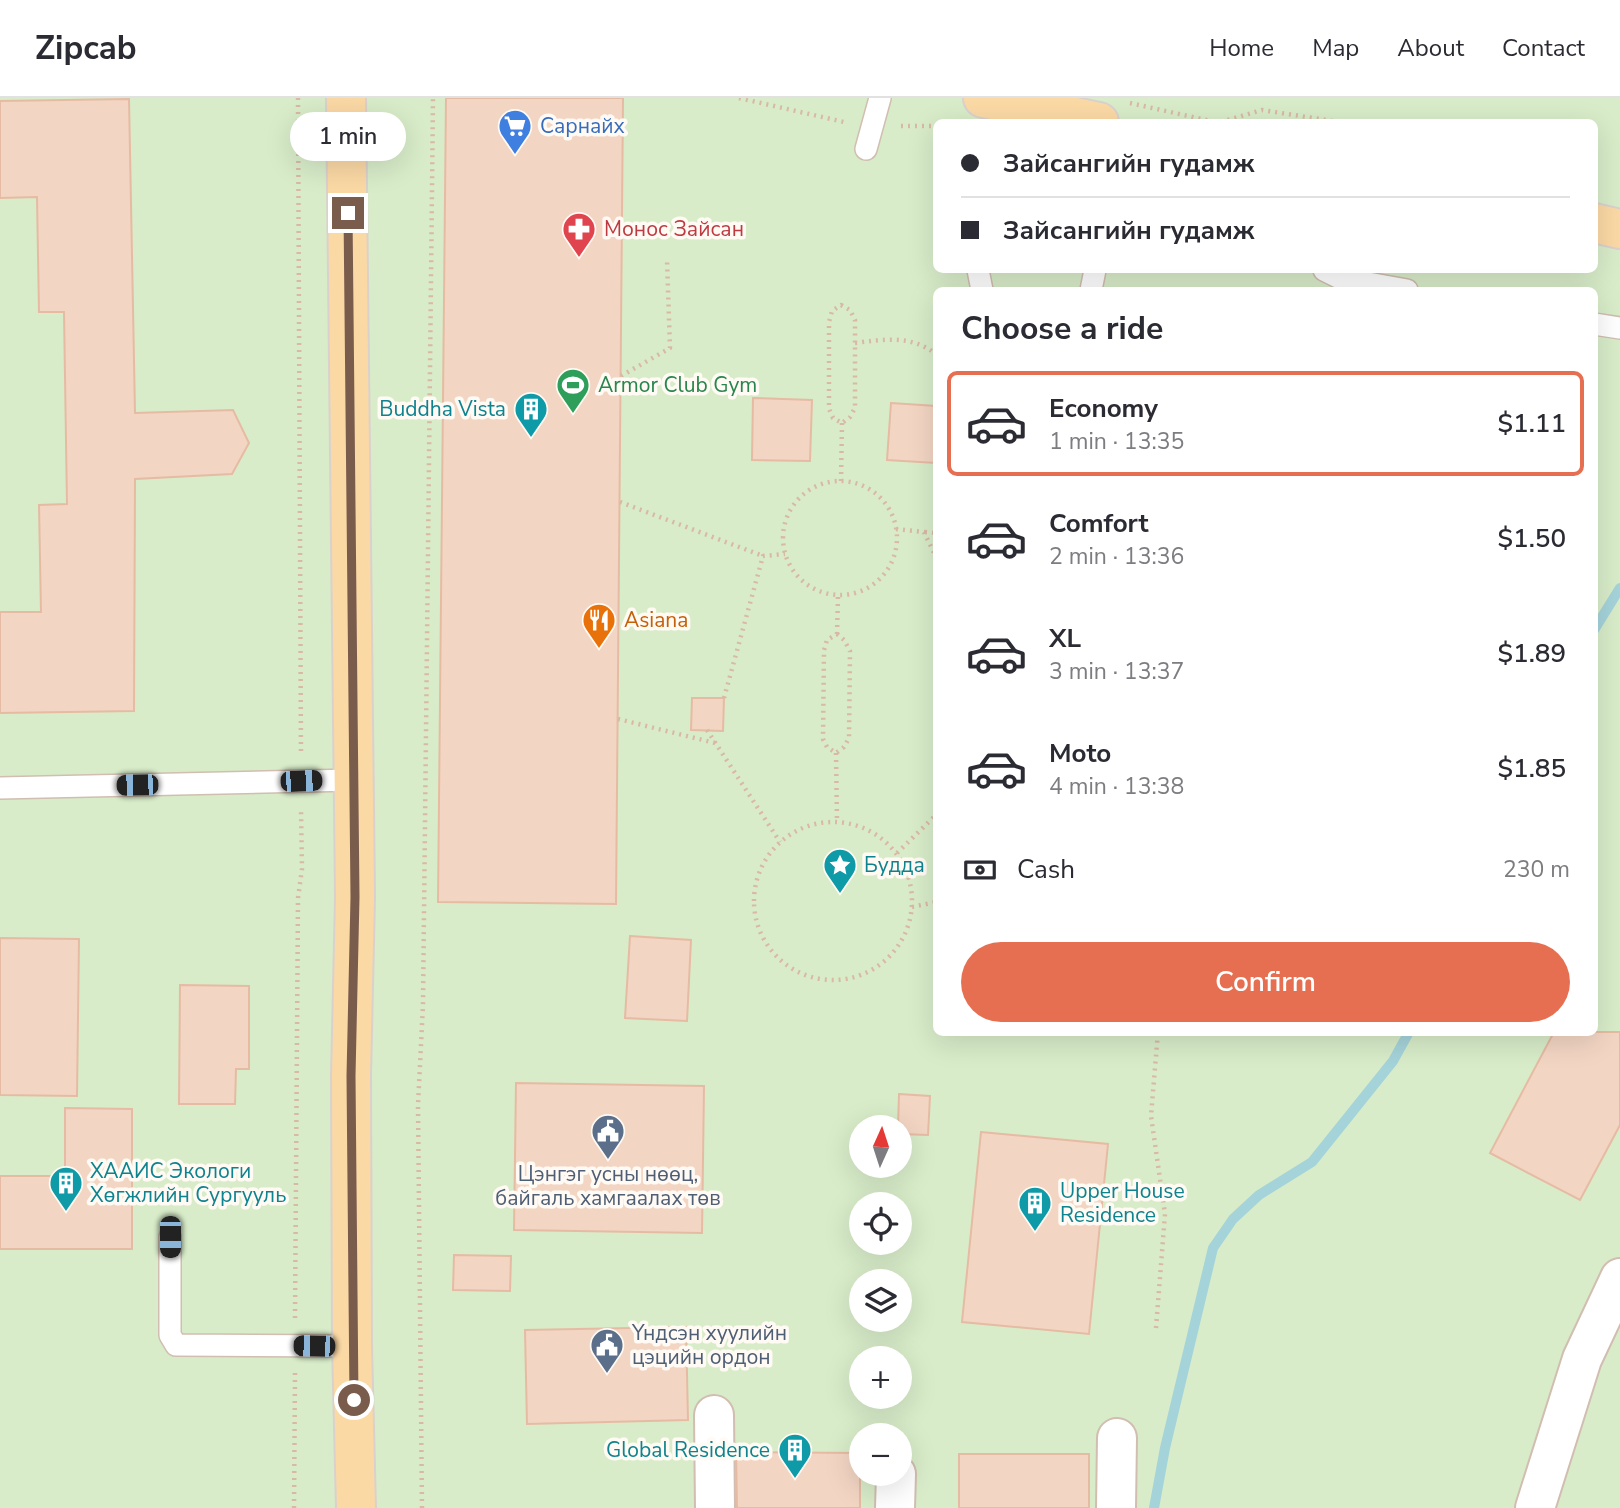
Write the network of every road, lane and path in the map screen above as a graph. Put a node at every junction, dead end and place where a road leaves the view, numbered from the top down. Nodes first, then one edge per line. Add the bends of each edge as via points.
1 (371, 98) edge
2 (433, 98) edge
3 (739, 98) edge
4 (880, 98) edge
5 (998, 108) edge
6 (1111, 112) edge
7 (347, 115) edge
8 (1184, 119) edge
9 (1232, 119) edge
10 (1320, 119) edge
11 (933, 126) edge
12 (869, 139) junction
13 (1598, 224) edge
14 (1620, 229) edge
15 (667, 260) dead end
16 (1330, 273) edge
17 (1390, 287) edge
18 (1598, 325) edge
19 (1620, 328) edge
20 (855, 343) junction
21 (933, 352) edge
22 (621, 376) dead end
23 (842, 423) junction
24 (841, 481) junction
25 (620, 502) dead end
26 (896, 529) junction
27 (925, 532) junction
28 (933, 533) edge
29 (933, 550) edge
30 (785, 554) junction
31 (763, 556) junction
32 (838, 596) junction
33 (836, 634) junction
34 (724, 698) dead end
35 (618, 719) dead end
36 (707, 730) dead end
37 (715, 743) junction
38 (836, 752) junction
39 (353, 780) junction
40 (0, 788) edge
41 (933, 818) edge
42 (837, 822) junction
43 (780, 842) junction
44 (896, 854) junction
45 (933, 903) edge
46 (912, 907) junction
47 (1158, 1036) edge
48 (170, 1237) dead end
49 (1620, 1278) edge
50 (1156, 1328) dead end
51 (352, 1346) junction
52 (714, 1415) dead end
53 (1117, 1438) dead end
54 (896, 1486) edge
55 (356, 1508) edge
56 (422, 1508) edge
57 (715, 1508) edge
58 (895, 1508) edge
59 (1116, 1508) edge
60 (1535, 1508) edge

1 - 7 main road
2 - 56 path via 424,1004 418,1105
3 - 12 path
4 - 12 lane
5 - 6 main road
6 - 8 path
7 - 39 main road
9 - 10 path via 1262,110
11 - 12 path via 880,130
13 - 14 main road
15 - 22 path via 670,348
16 - 17 lane
18 - 19 lane
20 - 21 path via 905,341 923,344
20 - 23 path via 855,408
20 - 23 path via 855,320 841,305 832,310 828,322 829,410
23 - 24 path
24 - 26 path via 875,493 887,506
24 - 30 path via 808,491 794,503 782,537
25 - 31 path
26 - 27 path
26 - 32 path via 894,558 885,574 872,586
27 - 28 path
27 - 29 path
30 - 31 path
30 - 32 path via 804,584
31 - 34 path
32 - 33 path
33 - 38 path via 827,640 824,650 823,739
33 - 38 path via 850,651 849,738
35 - 37 path
36 - 37 path
37 - 43 path
38 - 42 path
39 - 40 lane
39 - 51 main road
41 - 44 path
42 - 43 path via 797,831
42 - 44 path via 870,832
43 - 46 path via 758,876 755,917 773,954 789,967 828,980 868,972 899,945
44 - 46 path via 906,870
45 - 46 path
47 - 50 path via 1151,1116 1165,1214
48 - 51 lane via 170,1335 176,1345
49 - 60 street via 1583,1359
51 - 55 main road
52 - 57 street
53 - 59 street
54 - 58 street

